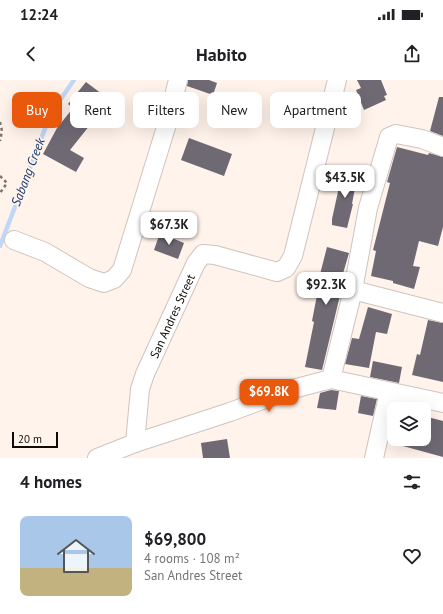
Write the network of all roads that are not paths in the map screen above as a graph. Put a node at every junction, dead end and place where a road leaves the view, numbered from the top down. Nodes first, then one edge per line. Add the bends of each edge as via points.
1 (178, 80) edge
2 (337, 80) edge
3 (443, 147) edge
4 (14, 240) dead end
5 (353, 290) junction
6 (442, 309) edge
7 (331, 379) junction
8 (389, 392) junction
9 (443, 403) edge
10 (135, 443) junction
11 (97, 458) edge
12 (374, 458) edge

1 - 4 street via 122,270 114,279 104,283 89,278 45,252
2 - 10 street, San Andres Street via 293,256 286,268 277,272 203,254 196,263 145,374 140,389
3 - 5 street via 422,139 396,134 389,137 368,208
5 - 6 street
5 - 7 street
7 - 8 street
7 - 10 street via 288,390
8 - 9 street
8 - 12 street
10 - 11 street

